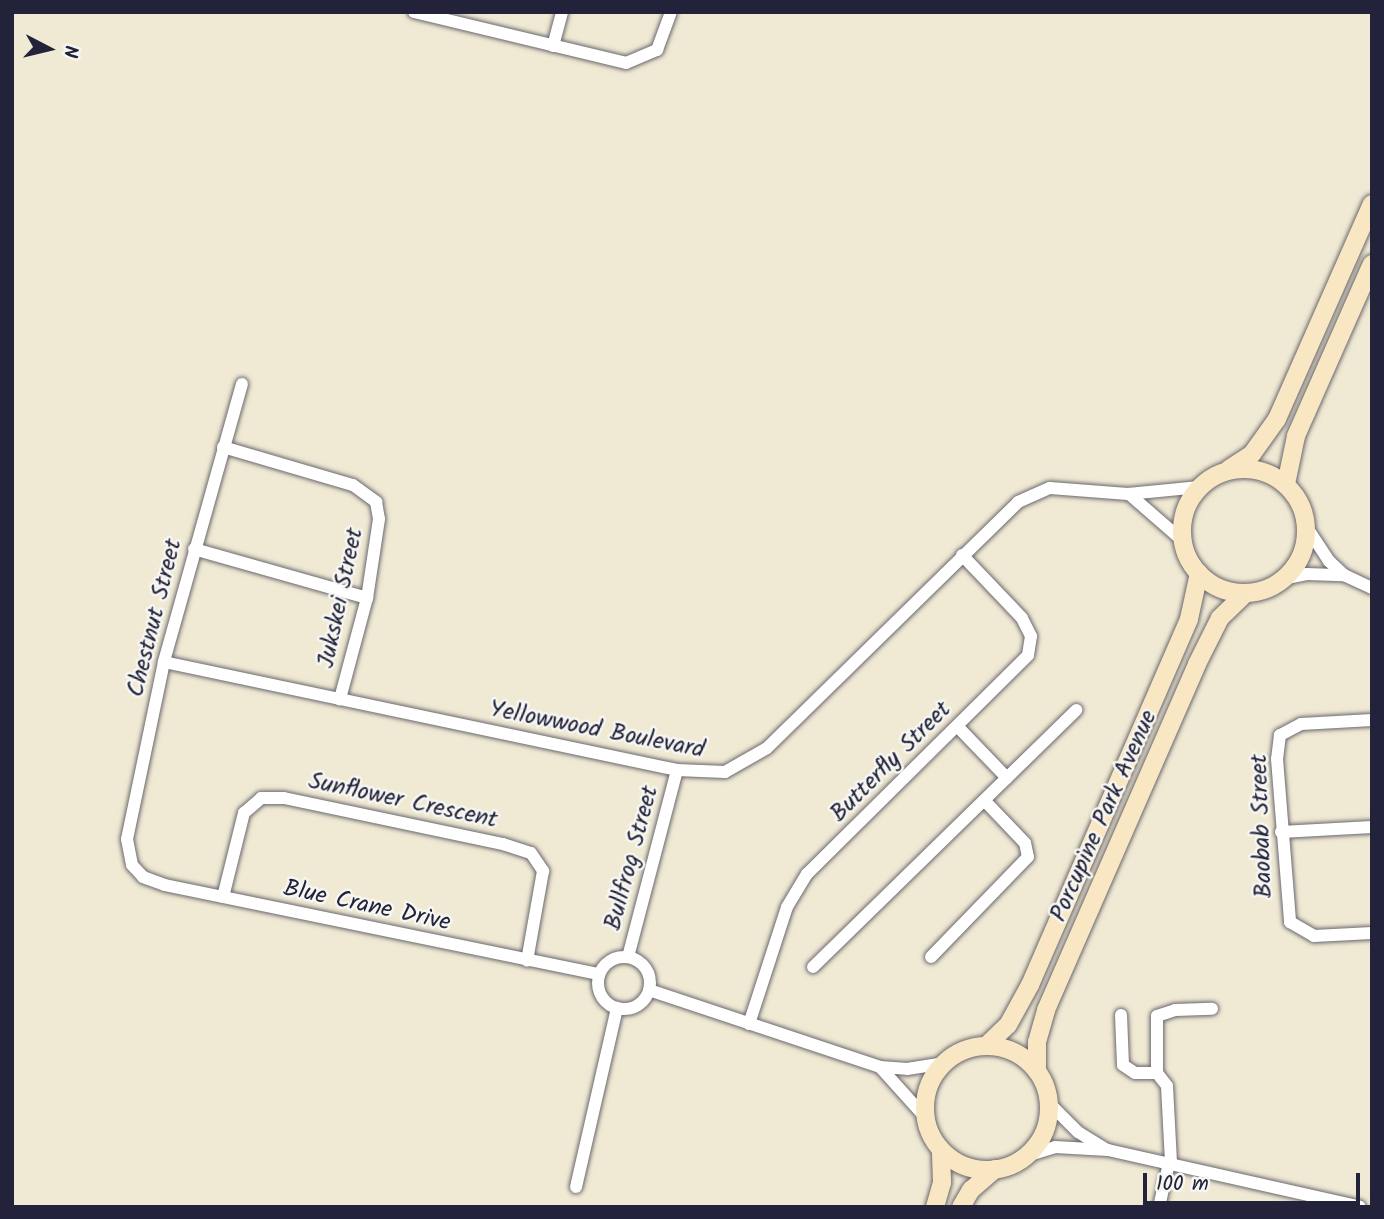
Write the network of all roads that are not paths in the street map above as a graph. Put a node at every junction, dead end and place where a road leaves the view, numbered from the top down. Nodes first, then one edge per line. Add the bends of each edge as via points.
1 (414, 12) edge
2 (562, 12) edge
3 (671, 12) edge
4 (553, 46) junction
5 (1372, 204) edge
6 (1372, 264) edge
7 (242, 384) dead end
8 (223, 447) junction
9 (1227, 471) junction
10 (1286, 484) junction
11 (1200, 487) junction
12 (1128, 494) junction
13 (1306, 526) junction
14 (1184, 541) junction
15 (194, 548) junction
16 (962, 555) junction
17 (1199, 573) junction
18 (1344, 575) junction
19 (1283, 579) junction
20 (1372, 588) edge
21 (1246, 593) junction
22 (367, 598) junction
23 (164, 662) junction
24 (340, 699) junction
25 (1076, 710) dead end
26 (1372, 720) edge
27 (957, 726) junction
28 (677, 770) junction
29 (1007, 778) junction
30 (984, 800) junction
31 (1372, 827) edge
32 (1281, 832) junction
33 (132, 865) joint
34 (223, 897) junction
35 (1372, 933) edge
36 (628, 957) junction
37 (931, 957) dead end
38 (527, 961) junction
39 (813, 967) dead end
40 (599, 974) junction
41 (649, 990) junction
42 (617, 1008) junction
43 (1212, 1009) dead end
44 (1121, 1015) dead end
45 (749, 1024) junction
46 (987, 1045) junction
47 (944, 1063) junction
48 (880, 1067) junction
49 (1037, 1071) junction
50 (1157, 1073) junction
51 (1048, 1102) junction
52 (926, 1118) junction
53 (941, 1150) junction
54 (1108, 1150) junction
55 (1026, 1156) junction
56 (1170, 1163) junction
57 (995, 1169) junction
58 (576, 1187) dead end
59 (1301, 1193) junction
60 (935, 1207) edge
61 (961, 1207) edge
62 (1159, 1207) edge
63 (1300, 1207) edge
64 (1360, 1207) edge

1 - 4 street
2 - 4 street
3 - 4 street via 657,50 637,61 614,62
5 - 9 street via 1277,419 1252,454
6 - 10 street via 1296,436
7 - 8 street, Chestnut Street
8 - 15 street, Chestnut Street
8 - 22 street, Jukskei Street via 353,485 371,495 379,519
9 - 10 street via 1258,470
9 - 11 street
10 - 13 street via 1303,510
11 - 12 street, Yellowwood Boulevard
11 - 14 street via 1186,512
12 - 14 street
12 - 16 street, Yellowwood Boulevard via 1070,487 1036,493 1018,502
13 - 18 street
13 - 19 street via 1296,565
14 - 17 street
15 - 22 street
15 - 23 street, Chestnut Street
16 - 27 street, Butterfly Street via 1022,618 1031,646 1022,663
16 - 28 street, Yellowwood Boulevard via 754,758 726,772
17 - 21 street via 1228,591
17 - 46 street, Porcupine Park Avenue via 1189,619 1030,985 1008,1026
18 - 19 street
18 - 20 street
19 - 21 street
21 - 49 street, Porcupine Park Avenue via 1220,618 1197,664 1046,1010 1037,1042
22 - 24 street, Jukskei Street
23 - 24 street, Yellowwood Boulevard
23 - 33 street, Chestnut Street via 127,839
24 - 28 street, Yellowwood Boulevard
25 - 29 street
26 - 32 street, Baobab Street via 1301,724 1280,735
27 - 29 street
27 - 45 street, Butterfly Street via 800,884
28 - 36 street, Bullfrog Street
29 - 30 street
30 - 37 street via 1025,843 1028,857
30 - 39 street
31 - 32 street
32 - 35 street, Baobab Street via 1287,914 1295,928 1314,936
33 - 34 street, Blue Crane Drive via 152,882
34 - 38 street, Blue Crane Drive
34 - 38 street, Sunflower Crescent via 244,813 261,798 284,798 503,844 531,853 543,871
36 - 40 street via 607,962
36 - 41 street via 646,969
38 - 40 street, Blue Crane Drive
40 - 42 street via 601,995
41 - 42 street via 640,1003
41 - 45 street
42 - 58 street
43 - 50 street via 1175,1010 1157,1016
44 - 50 street via 1123,1065 1135,1073
45 - 48 street
46 - 47 street via 960,1052
46 - 49 street via 1010,1050
47 - 48 street via 907,1069
47 - 52 street via 928,1088
48 - 52 street
49 - 51 street
50 - 56 street via 1167,1086
51 - 54 street via 1078,1132
51 - 55 street via 1047,1122
52 - 53 street
53 - 57 street via 965,1166
53 - 60 street via 942,1182
54 - 55 street via 1055,1147
54 - 56 street
55 - 57 street
56 - 59 street
56 - 62 street
57 - 61 street via 971,1190
59 - 63 street
59 - 64 street

